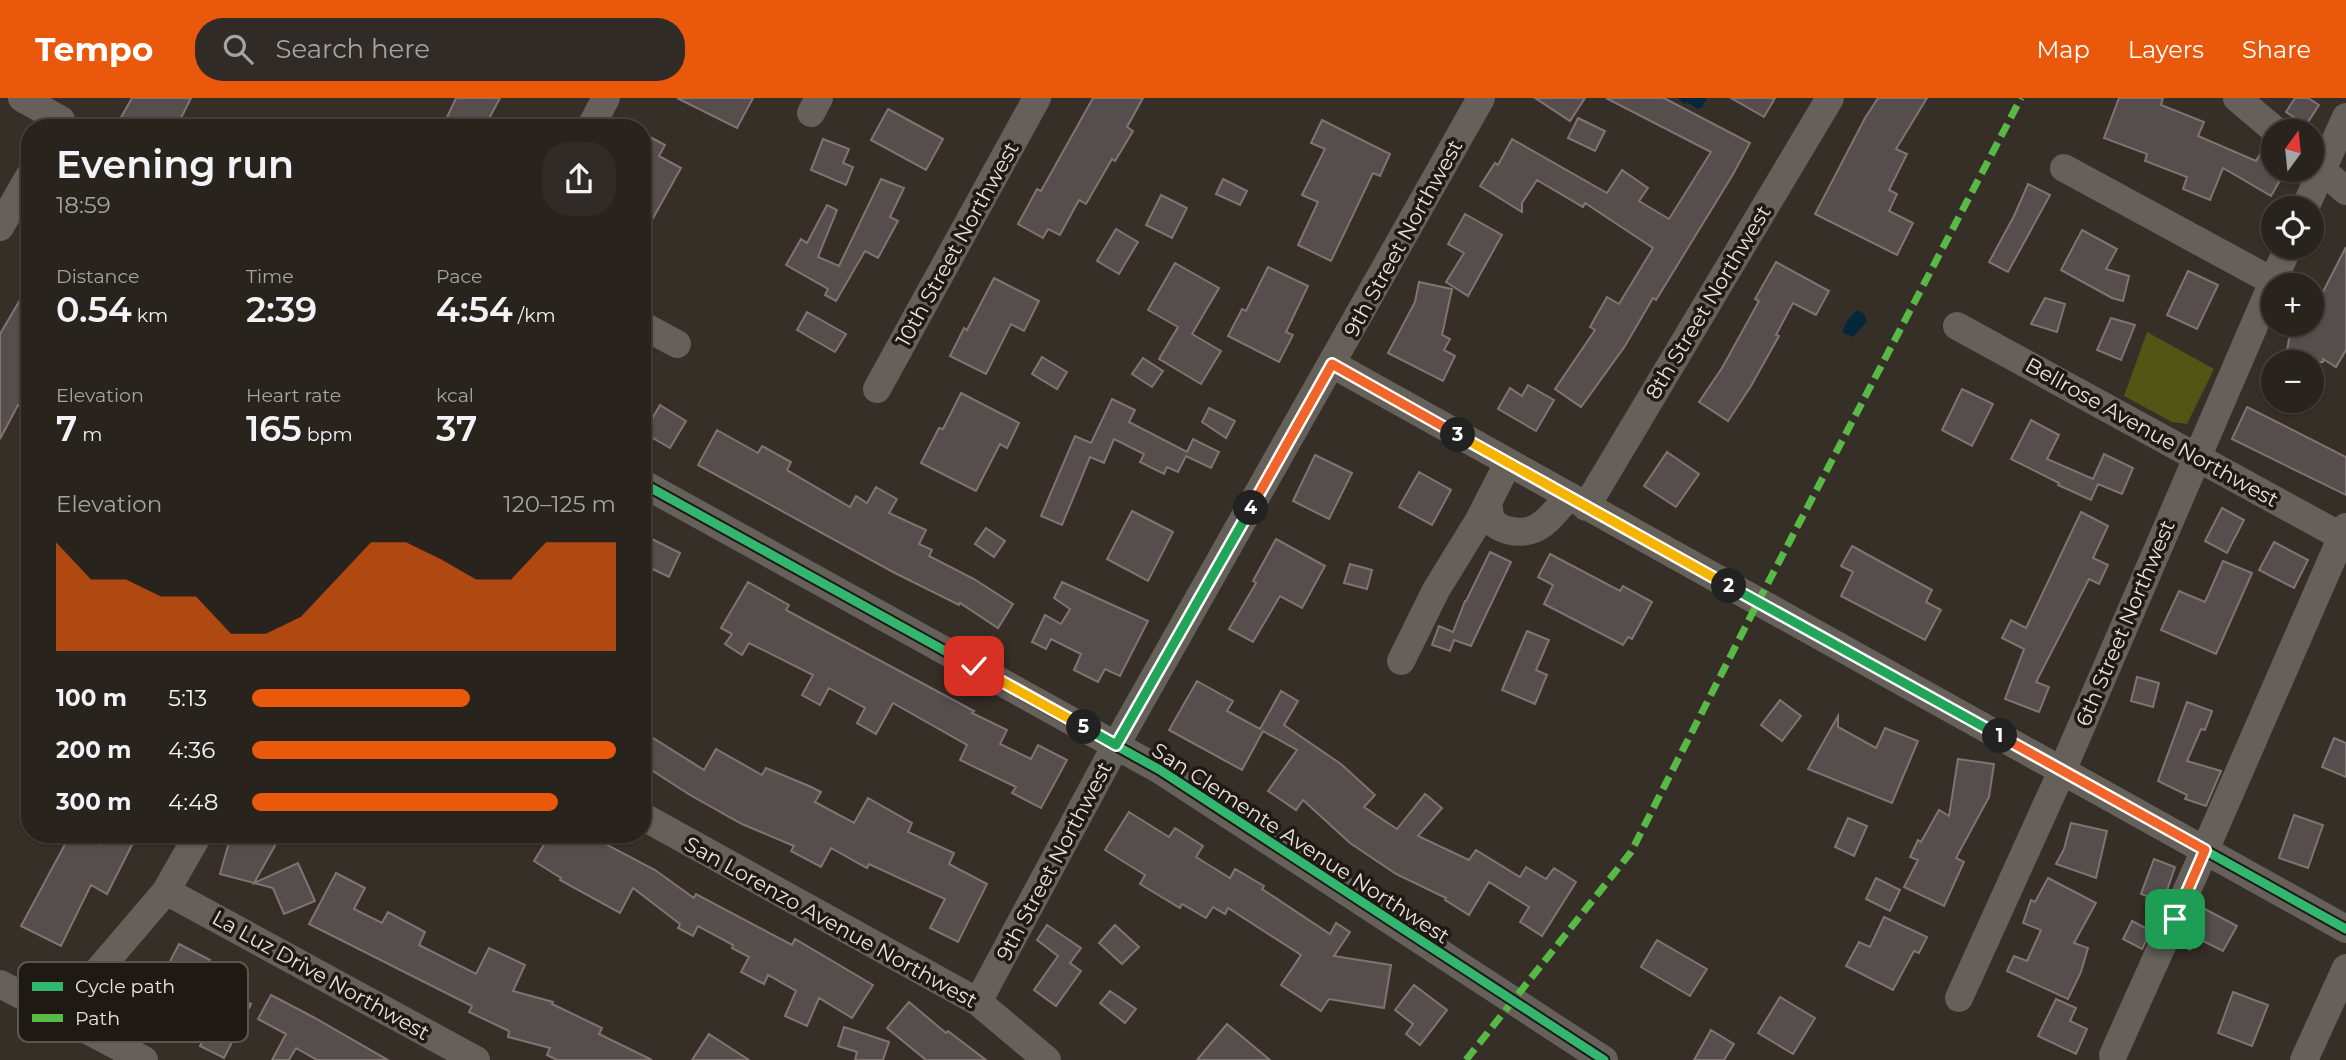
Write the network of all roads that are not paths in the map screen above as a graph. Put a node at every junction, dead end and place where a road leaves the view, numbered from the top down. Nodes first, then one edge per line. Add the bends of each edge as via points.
1 (22, 98) edge
2 (606, 98) edge
3 (1037, 98) edge
4 (1481, 98) edge
5 (1830, 98) edge
6 (2236, 98) edge
7 (64, 115) edge
8 (2346, 117) edge
9 (595, 119) edge
10 (2261, 119) edge
11 (2324, 154) edge
12 (2064, 168) dead end
13 (2324, 172) edge
14 (21, 189) edge
15 (2346, 191) edge
16 (3, 216) edge
17 (2261, 275) edge
18 (2261, 306) edge
19 (1957, 326) dead end
20 (651, 329) edge
21 (677, 344) dead end
22 (1332, 364) junction
23 (877, 389) dead end
24 (2196, 455) junction
25 (1508, 463) junction
26 (651, 488) edge
27 (1488, 502) junction
28 (1577, 502) junction
29 (2345, 534) edge
30 (1401, 661) dead end
31 (1116, 745) junction
32 (2062, 771) junction
33 (651, 821) edge
34 (193, 843) edge
35 (2205, 850) junction
36 (166, 891) junction
37 (2346, 929) edge
38 (105, 962) edge
39 (2346, 968) edge
40 (0, 984) edge
41 (18, 993) edge
42 (1959, 998) dead end
43 (978, 1002) junction
44 (112, 1042) edge
45 (2113, 1055) dead end
46 (144, 1060) edge
47 (476, 1060) edge
48 (1047, 1060) edge
49 (1604, 1060) edge
50 (2304, 1060) edge

1 - 7 street
2 - 9 street
3 - 23 street, 10th Street Northwest
4 - 22 street, 9th Street Northwest
5 - 28 street, 8th Street Northwest
6 - 10 street
8 - 11 street
12 - 17 street
13 - 15 street
14 - 16 street
18 - 24 street, 6th Street Northwest
19 - 24 street, Bellrose Avenue Northwest
20 - 21 street
22 - 25 street
22 - 31 street, 9th Street Northwest
24 - 29 street, Bellrose Avenue Northwest
24 - 32 street, 6th Street Northwest
25 - 27 street
25 - 28 street
26 - 31 street, San Clemente Avenue Northwest
27 - 28 street, 8th Street Northwest via 1491,518 1513,532 1532,530
27 - 30 street
28 - 32 street
29 - 35 street
31 - 43 street, 9th Street Northwest
31 - 49 street, San Clemente Avenue Northwest
32 - 35 street
32 - 42 street, 6th Street Northwest
33 - 43 street, San Lorenzo Avenue Northwest
34 - 36 street
35 - 37 street
35 - 45 street
36 - 38 street
36 - 47 street, La Luz Drive Northwest
39 - 50 street
40 - 41 street
43 - 48 street, San Lorenzo Avenue Northwest
44 - 46 street

